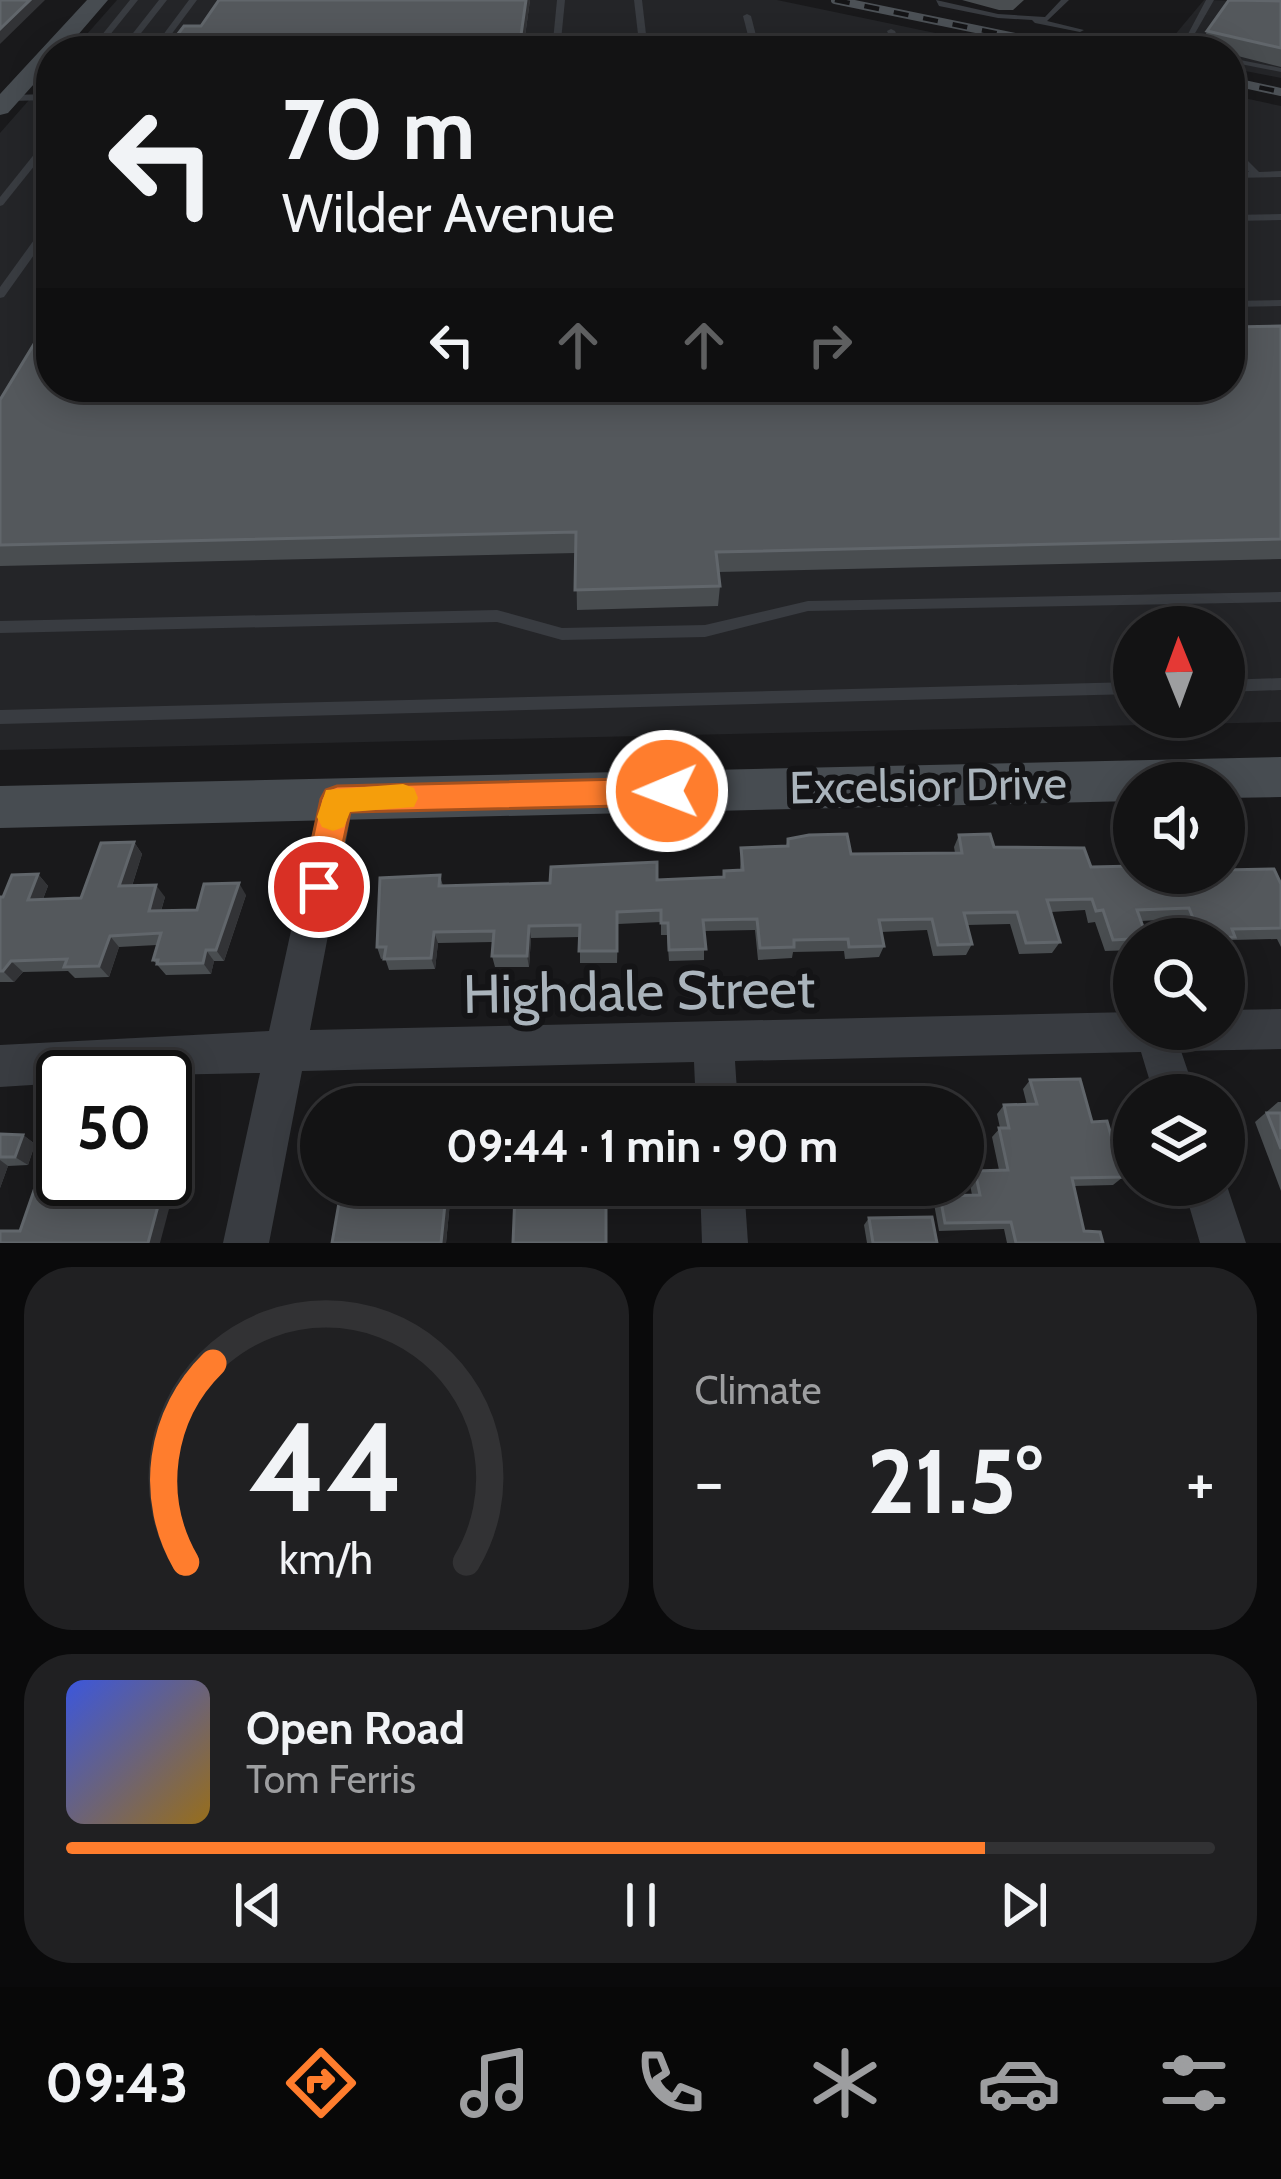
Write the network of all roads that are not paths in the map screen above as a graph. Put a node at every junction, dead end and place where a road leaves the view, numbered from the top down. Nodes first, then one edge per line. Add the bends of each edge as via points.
1 (73, 0) edge
2 (98, 0) edge
3 (134, 0) edge
4 (163, 0) edge
5 (193, 0) edge
6 (561, 0) edge
7 (638, 0) edge
8 (940, 0) edge
9 (1065, 0) edge
10 (1210, 0) edge
11 (747, 16) dead end
12 (1026, 19) junction
13 (1080, 30) dead end
14 (891, 31) dead end
15 (47, 36) edge
16 (61, 36) edge
17 (105, 36) edge
18 (135, 36) edge
19 (165, 36) edge
20 (557, 36) edge
21 (642, 36) edge
22 (752, 36) edge
23 (894, 36) edge
24 (1190, 36) edge
25 (36, 51) edge
26 (36, 61) edge
27 (1245, 63) edge
28 (1281, 70) edge
29 (14, 82) edge
30 (36, 158) edge
31 (1245, 162) edge
32 (1245, 174) edge
33 (1256, 174) junction
34 (1281, 174) edge
35 (0, 202) edge
36 (1281, 217) edge
37 (1245, 218) edge
38 (36, 245) edge
39 (0, 295) edge
40 (1281, 303) edge
41 (1245, 304) edge
42 (1281, 597) edge
43 (0, 627) edge
44 (1281, 684) edge
45 (1245, 685) edge
46 (1113, 689) edge
47 (0, 717) edge
48 (1281, 777) edge
49 (337, 799) junction
50 (0, 806) edge
51 (1281, 1029) edge
52 (1245, 1030) edge
53 (1113, 1034) edge
54 (712, 1044) junction
55 (286, 1051) junction
56 (0, 1066) edge
57 (715, 1086) edge
58 (723, 1206) edge
59 (1211, 1206) edge
60 (246, 1243) edge
61 (725, 1243) edge
62 (1223, 1243) edge

1 - 15 main road
2 - 16 main road
3 - 17 lane
4 - 18 lane
5 - 19 lane
6 - 20 lane
7 - 21 lane
8 - 12 lane
9 - 12 lane via 1047,19
10 - 24 lane
11 - 22 lane
12 - 13 lane
14 - 23 lane
25 - 29 main road
26 - 29 main road
27 - 28 lane
30 - 35 lane
31 - 33 lane
32 - 33 lane
33 - 34 lane
36 - 37 lane
38 - 39 lane
40 - 41 lane
42 - 43 lane via 808,605 705,631 562,634 497,616
44 - 45 lane
46 - 47 lane
48 - 49 main road, Excelsior Drive
49 - 50 main road, Excelsior Drive
49 - 55 street
51 - 52 street, Highdale Street
53 - 54 street, Highdale Street
54 - 55 street, Highdale Street
54 - 57 street
55 - 56 street, Highdale Street
55 - 60 street
58 - 61 street
59 - 62 street

